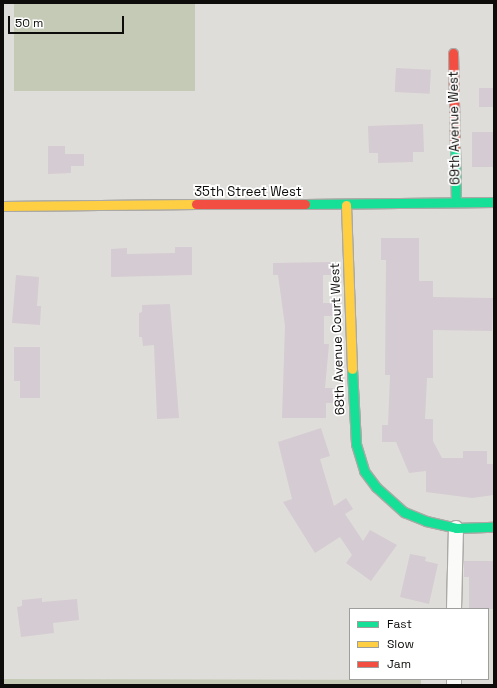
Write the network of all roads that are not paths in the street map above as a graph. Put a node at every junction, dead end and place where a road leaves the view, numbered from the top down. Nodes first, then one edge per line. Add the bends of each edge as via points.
1 (453, 53) dead end
2 (456, 202) junction
3 (494, 202) edge
4 (346, 205) junction
5 (3, 206) edge
6 (494, 527) edge
7 (456, 528) junction
8 (454, 608) edge

1 - 2 street, 69th Avenue West
2 - 3 street, 35th Street West
2 - 4 street, 35th Street West
4 - 5 street, 35th Street West
4 - 7 street, 68th Avenue Court West via 351,276 353,422 364,471 376,487 404,512 426,521
6 - 7 street
7 - 8 street

